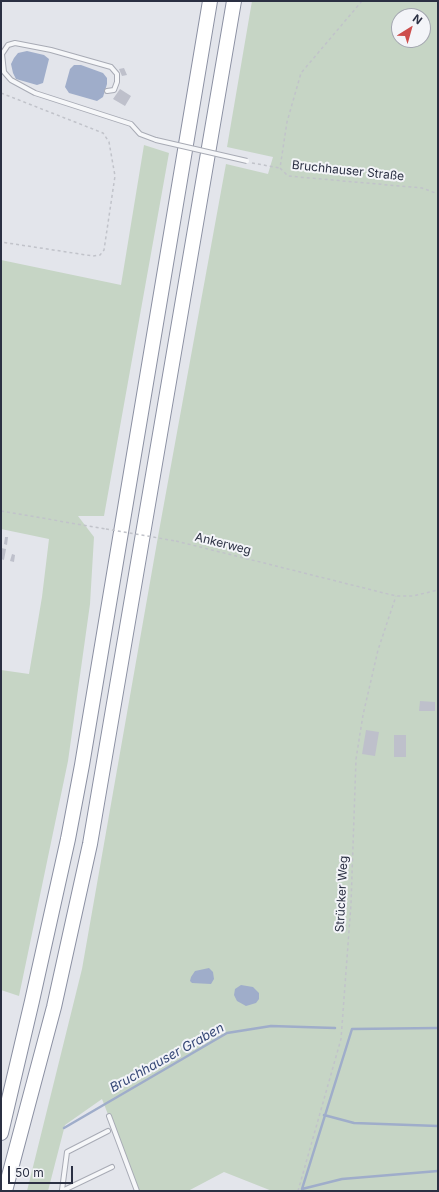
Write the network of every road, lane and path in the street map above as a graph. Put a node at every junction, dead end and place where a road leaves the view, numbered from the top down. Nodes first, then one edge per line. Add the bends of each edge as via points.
1 (210, 1) edge
2 (234, 1) edge
3 (362, 1) edge
4 (107, 91) dead end
5 (1, 93) edge
6 (246, 162) joint
7 (280, 168) junction
8 (438, 194) edge
9 (1, 242) edge
10 (1, 511) edge
11 (438, 590) edge
12 (396, 596) junction
13 (109, 1116) dead end
14 (108, 1131) dead end
15 (1, 1133) edge
16 (112, 1167) dead end
17 (5, 1191) edge
18 (62, 1191) edge
19 (137, 1191) edge
20 (298, 1191) edge

1 - 15 highway via 82,765 36,986
2 - 17 highway via 90,844 54,1008
3 - 7 path, Bruchhauser Straße via 301,73 287,122
4 - 6 lane, bridge via 114,90 117,82 117,74 111,67 15,43 8,45 2,54 4,72 11,80 35,93 131,124 140,134 156,140
5 - 9 path via 103,133 108,138 116,176 104,250 100,254 93,256
6 - 7 path
7 - 8 path, Bruchhauser Straße via 288,176 422,188
10 - 12 path, Ankerweg, bridge via 176,541
11 - 12 path, Ankerweg via 413,596
12 - 20 path, Strücker Weg via 378,650 356,759 352,904 341,1039
13 - 19 lane
14 - 18 lane via 67,1152
16 - 18 lane

